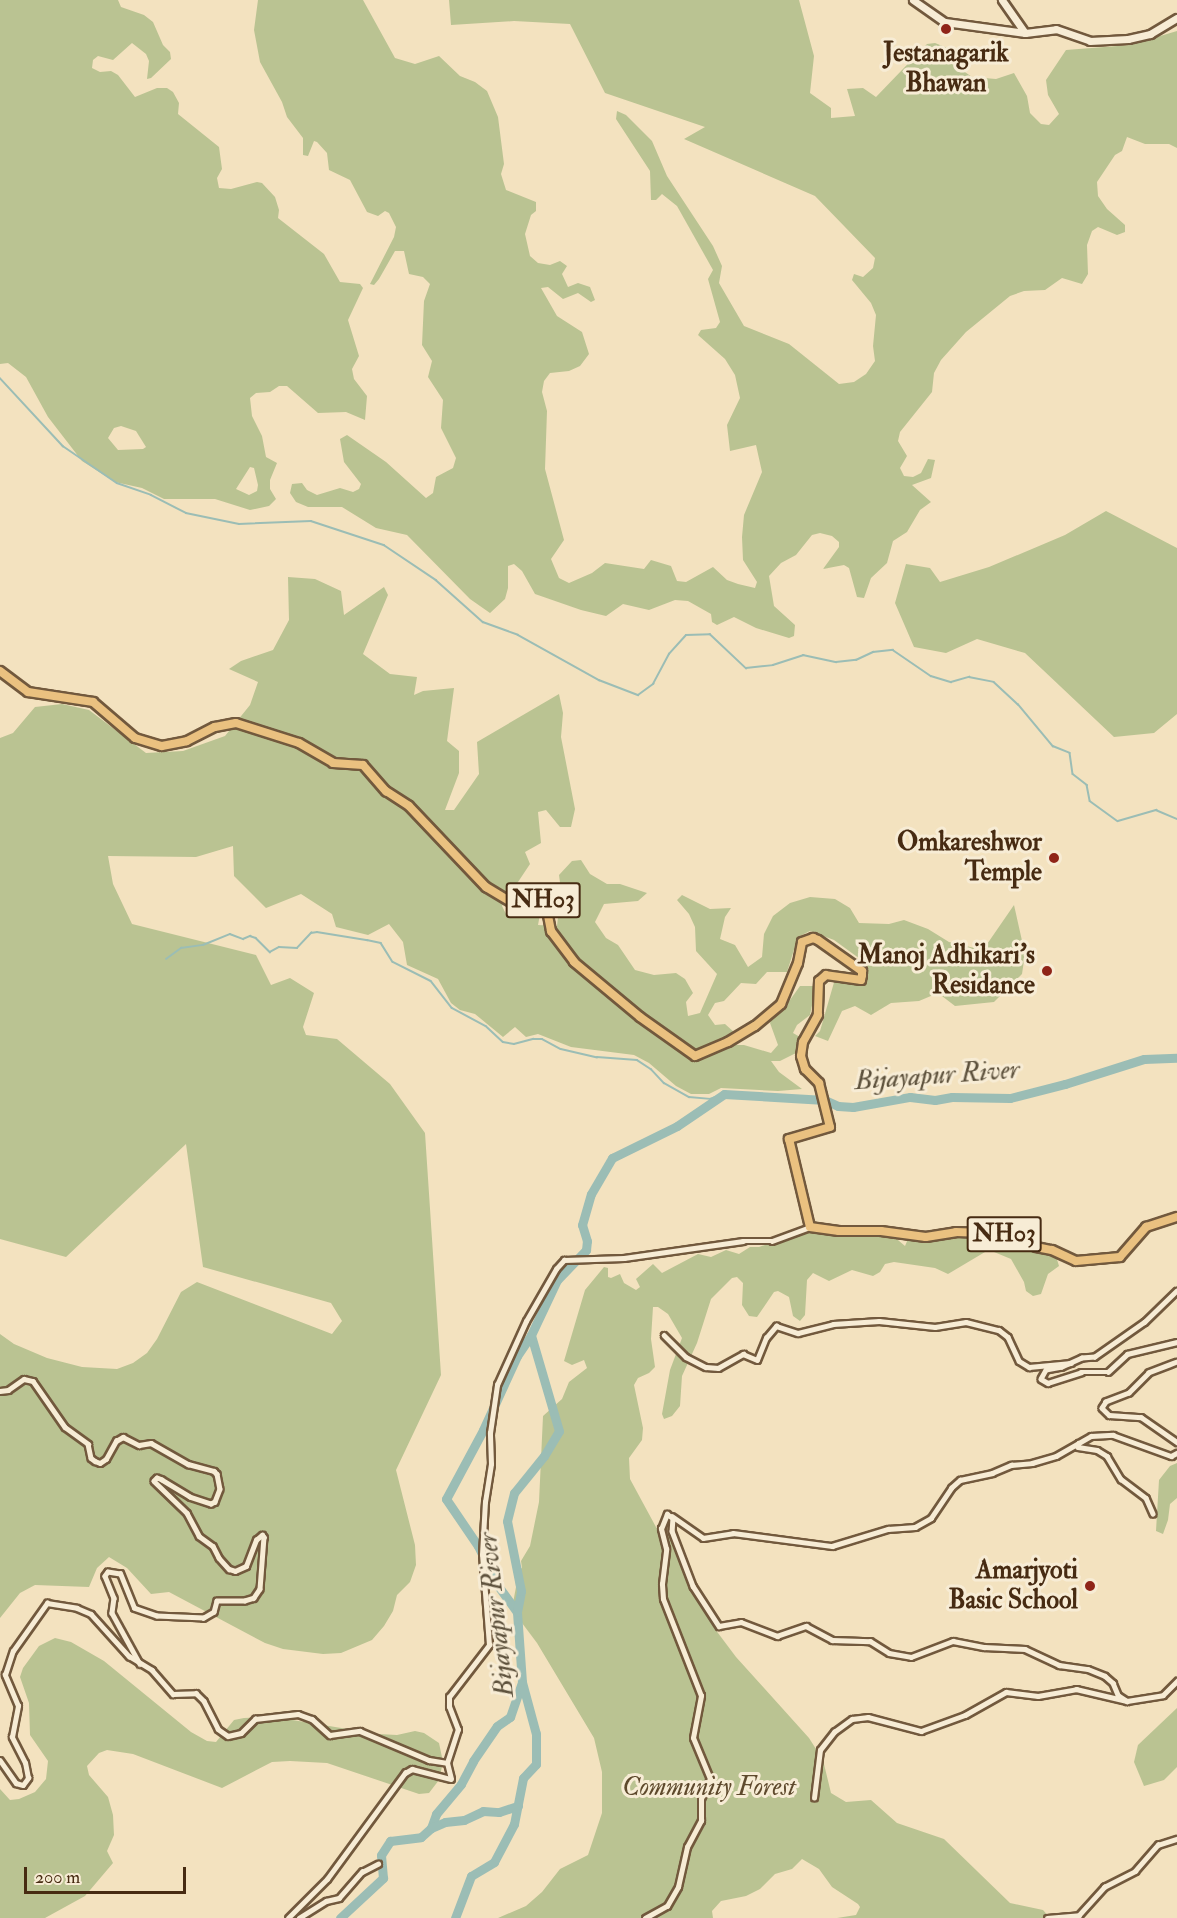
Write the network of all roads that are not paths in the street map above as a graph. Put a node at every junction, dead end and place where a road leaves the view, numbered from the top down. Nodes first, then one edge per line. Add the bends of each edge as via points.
1 (913, 0) edge
2 (1002, 0) edge
3 (1177, 18) edge
4 (1025, 33) junction
5 (0, 671) edge
6 (1177, 1217) edge
7 (810, 1227) junction
8 (1177, 1291) edge
9 (664, 1335) dead end
10 (1177, 1342) edge
11 (1177, 1362) edge
12 (1071, 1364) junction
13 (0, 1391) edge
14 (1177, 1442) edge
15 (1078, 1443) junction
16 (1177, 1453) edge
17 (1152, 1514) dead end
18 (672, 1516) junction
19 (140, 1664) junction
20 (1177, 1681) edge
21 (1127, 1701) junction
22 (0, 1760) edge
23 (447, 1763) junction
24 (814, 1798) dead end
25 (1177, 1839) edge
26 (378, 1864) dead end
27 (288, 1918) edge
28 (299, 1918) edge
29 (645, 1918) edge
30 (1047, 1918) edge

1 - 4 main road via 945,22
2 - 4 main road
3 - 4 main road via 1149,34 1128,39 1090,41 1056,29
5 - 7 main road, NH03 via 28,692 93,702 135,738 162,746 236,723 299,743 333,763 363,765 386,791 409,806 486,887 518,906 544,900 551,931 574,962 695,1056 755,1026 781,1004 802,942 818,940 862,971 862,975 861,980 826,975 819,981 818,1015 803,1042 801,1056 805,1069 821,1087 830,1123 830,1127 789,1139
6 - 7 main road, NH03 via 1146,1227 1120,1257 1076,1260 1013,1234 956,1232 926,1237
7 - 23 street via 772,1241 743,1241 624,1258 564,1260 556,1269 526,1321 497,1385 482,1565 489,1645 448,1697 458,1730
8 - 12 street via 1145,1322 1097,1356
9 - 12 street via 686,1357 718,1368 743,1354 757,1360 776,1326 798,1333 833,1324 879,1320 935,1327 966,1322 999,1330 1008,1337 1019,1361 1029,1367
10 - 12 street via 1127,1354 1108,1372 1081,1372 1048,1383 1041,1378 1046,1370
11 - 14 street via 1149,1373 1129,1393 1106,1402 1102,1408 1109,1416 1141,1417
13 - 19 street via 24,1379 33,1381 65,1427 88,1444 91,1458 100,1463 123,1437 139,1445 151,1443 188,1464 214,1471 219,1489 211,1504 162,1480 154,1481 187,1513 199,1536 213,1546 229,1569 235,1571 246,1566 256,1540 264,1537 260,1589 254,1598 217,1601 214,1612 204,1618 157,1616 134,1608 120,1574 108,1572 105,1576 114,1598 112,1613
15 - 16 street via 1091,1436 1113,1435 1171,1456
15 - 17 street via 1078,1447 1107,1456 1121,1479 1146,1498
15 - 18 street via 1056,1456 960,1480 931,1518 915,1527 888,1529 832,1546 733,1533 703,1538
18 - 21 street via 674,1536 693,1586 719,1626 741,1622 777,1636 806,1626 832,1640 870,1641 889,1653 911,1657 953,1641 1025,1649 1059,1665 1105,1676
18 - 29 street via 667,1514 661,1526 666,1549 663,1599 701,1696 693,1738 710,1779 701,1799 698,1832 687,1846 678,1887 667,1906
19 - 22 street via 91,1614 47,1603 13,1651 5,1675 18,1706 12,1737 25,1763 28,1778 23,1785 16,1783
19 - 23 street via 152,1670 173,1694 196,1693 218,1729 228,1736 241,1733 255,1719 298,1714 312,1719 330,1735 360,1731 429,1760
20 - 21 street via 1163,1695
21 - 24 street via 1076,1689 1038,1696 1006,1692 965,1715 921,1731 868,1717 852,1719 834,1732 820,1750
23 - 27 street via 451,1779 412,1769 405,1773 327,1879
25 - 30 street via 1158,1845 1135,1871 1104,1887 1079,1915
26 - 28 street via 362,1872 339,1898

